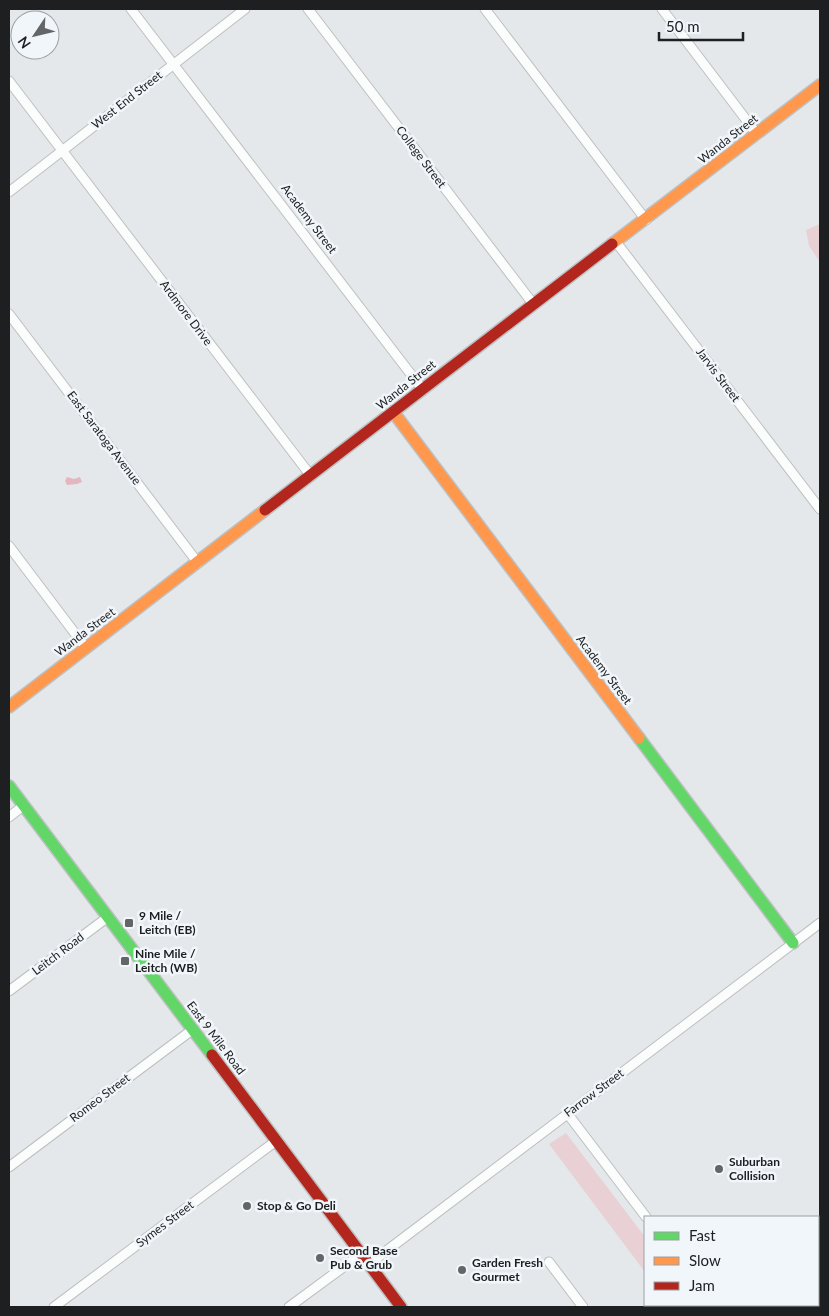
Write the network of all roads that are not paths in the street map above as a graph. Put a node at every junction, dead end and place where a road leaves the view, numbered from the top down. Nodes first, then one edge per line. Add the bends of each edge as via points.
1 (131, 9) edge
2 (245, 9) edge
3 (308, 9) edge
4 (485, 9) edge
5 (662, 9) edge
6 (173, 64) junction
7 (9, 81) edge
8 (820, 85) edge
9 (757, 134) junction
10 (62, 151) junction
11 (9, 192) edge
12 (646, 220) junction
13 (616, 242) junction
14 (534, 305) junction
15 (9, 314) edge
16 (423, 390) junction
17 (394, 413) junction
18 (311, 476) junction
19 (820, 509) edge
20 (9, 546) edge
21 (198, 563) junction
22 (86, 648) junction
23 (9, 707) edge
24 (9, 786) edge
25 (23, 806) junction
26 (9, 817) edge
27 (108, 917) junction
28 (820, 923) edge
29 (794, 943) junction
30 (9, 991) edge
31 (192, 1030) junction
32 (567, 1113) junction
33 (276, 1141) junction
34 (9, 1167) edge
35 (645, 1216) edge
36 (361, 1254) junction
37 (549, 1262) dead end
38 (369, 1264) junction
39 (54, 1307) edge
40 (289, 1307) edge
41 (401, 1307) edge
42 (583, 1307) edge

1 - 6 street, Academy Street
2 - 6 street, West End Street
3 - 14 street, College Street
4 - 12 street
5 - 9 street
6 - 10 street, West End Street
6 - 16 street, Academy Street
7 - 10 street, Ardmore Drive
8 - 9 street, Wanda Street
9 - 12 street, Wanda Street
10 - 11 street, West End Street
10 - 18 street, Ardmore Drive
12 - 13 street, Wanda Street
13 - 14 street, Wanda Street
13 - 19 street, Jarvis Street
14 - 16 street, Wanda Street
15 - 21 street, East Saratoga Avenue
16 - 17 street, Wanda Street
17 - 18 street, Wanda Street
17 - 29 street, Academy Street
18 - 21 street, Wanda Street
20 - 22 street
21 - 22 street, Wanda Street
22 - 23 street, Wanda Street
24 - 25 street, East 9 Mile Road
25 - 26 street
25 - 27 street, East 9 Mile Road
27 - 30 street, Leitch Road
27 - 31 street, East 9 Mile Road
28 - 29 street, Farrow Street
29 - 32 street, Farrow Street
31 - 33 street, East 9 Mile Road
31 - 34 street, Romeo Street
32 - 35 street
32 - 38 street, Farrow Street
33 - 36 street, East 9 Mile Road
33 - 39 street, Symes Street
36 - 38 street, East 9 Mile Road
36 - 40 street
37 - 42 street
38 - 41 street, East 9 Mile Road

